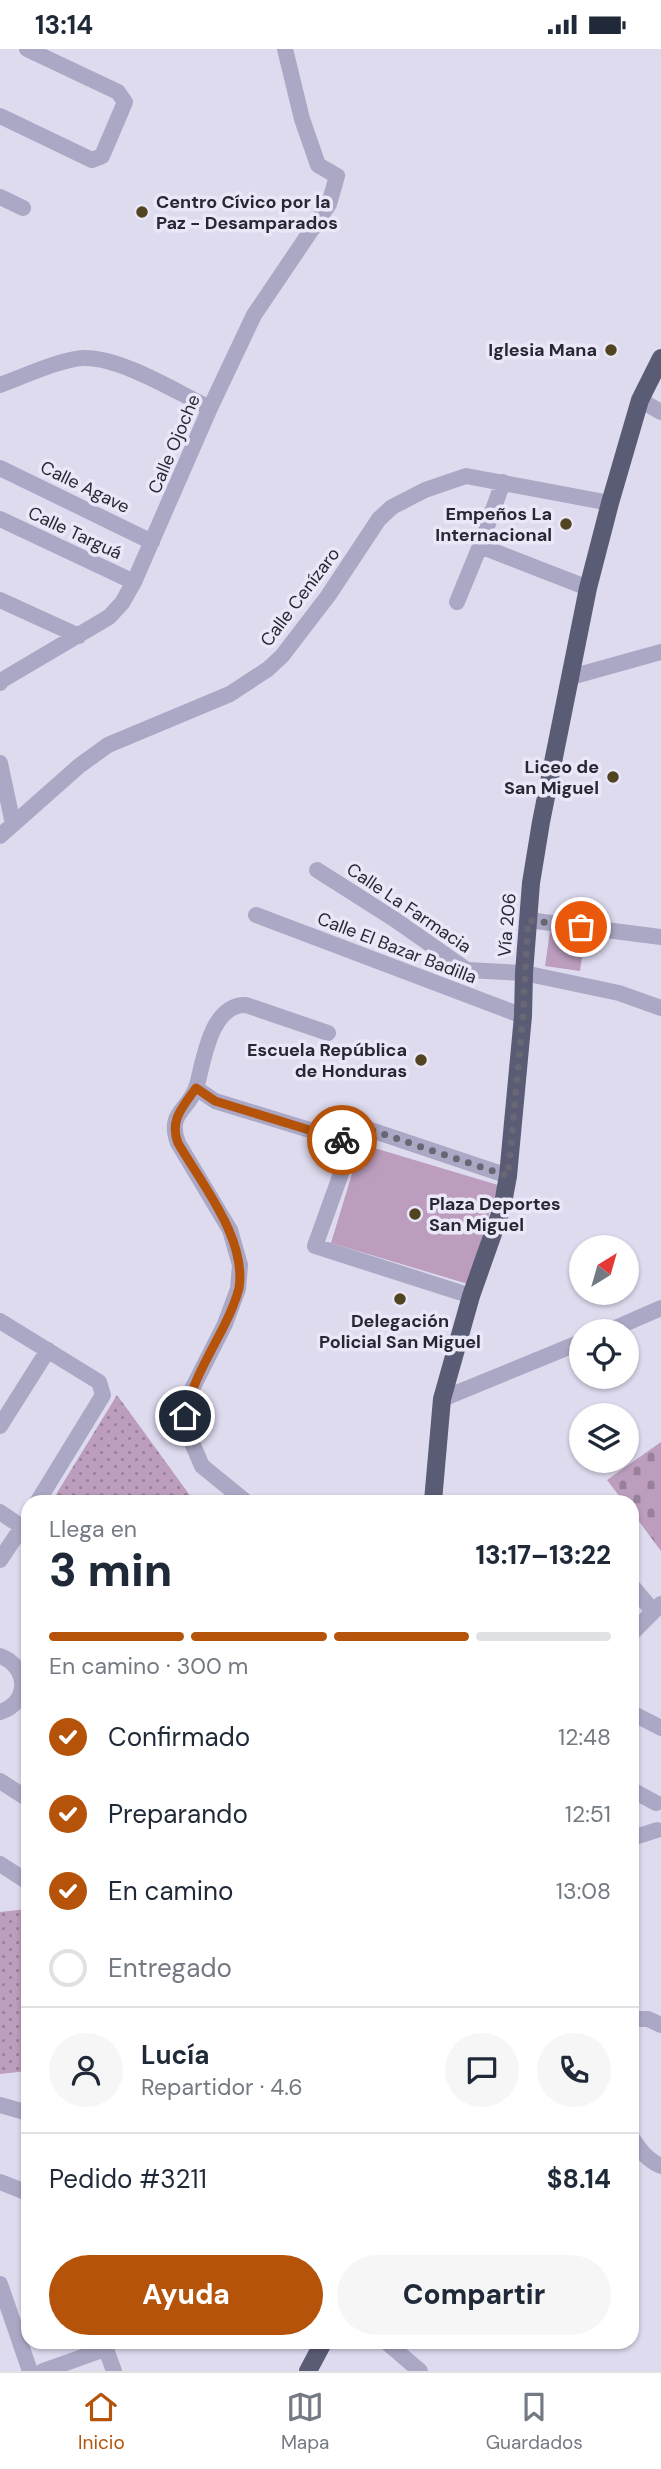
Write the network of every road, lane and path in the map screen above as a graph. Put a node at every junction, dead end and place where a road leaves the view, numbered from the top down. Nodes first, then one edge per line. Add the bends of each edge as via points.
1 (27, 49) edge
2 (285, 49) edge
3 (0, 116) edge
4 (0, 197) edge
5 (23, 208) dead end
6 (661, 358) edge
7 (0, 385) edge
8 (640, 400) junction
9 (210, 408) junction
10 (661, 412) edge
11 (0, 468) edge
12 (503, 482) junction
13 (610, 503) junction
14 (0, 519) edge
15 (152, 542) junction
16 (480, 546) junction
17 (134, 582) junction
18 (588, 588) junction
19 (0, 600) edge
20 (457, 602) dead end
21 (79, 636) junction
22 (661, 652) edge
23 (571, 677) junction
24 (1, 681) edge
25 (0, 763) edge
26 (13, 824) junction
27 (0, 837) edge
28 (317, 870) dead end
29 (256, 915) dead end
30 (528, 920) junction
31 (661, 937) edge
32 (524, 973) junction
33 (661, 1008) edge
34 (523, 1016) junction
35 (328, 1033) dead end
36 (196, 1088) junction
37 (352, 1143) junction
38 (508, 1176) junction
39 (471, 1296) junction
40 (661, 1308) edge
41 (636, 1319) edge
42 (0, 1321) edge
43 (569, 1347) edge
44 (48, 1350) junction
45 (442, 1399) junction
46 (0, 1426) edge
47 (42, 1495) edge
48 (238, 1495) edge
49 (434, 1495) edge
50 (0, 1512) edge
51 (21, 1520) edge
52 (21, 1528) edge
53 (0, 1560) edge
54 (639, 1592) edge
55 (657, 1608) edge
56 (639, 1626) edge
57 (0, 1656) edge
58 (21, 1674) edge
59 (21, 1705) edge
60 (0, 1712) edge
61 (639, 1717) edge
62 (661, 1728) edge
63 (0, 1781) edge
64 (21, 1794) edge
65 (639, 1794) edge
66 (656, 1803) dead end
67 (657, 1830) dead end
68 (639, 1836) edge
69 (0, 1864) edge
70 (21, 1878) edge
71 (639, 2019) edge
72 (661, 2025) edge
73 (0, 2105) edge
74 (21, 2111) edge
75 (639, 2148) edge
76 (661, 2166) edge
77 (0, 2182) edge
78 (21, 2190) edge
79 (0, 2284) edge
80 (21, 2345) edge
81 (22, 2349) edge
82 (95, 2349) edge
83 (106, 2349) edge
84 (320, 2349) edge
85 (394, 2349) edge
86 (30, 2371) edge
87 (43, 2371) edge
88 (114, 2371) edge
89 (309, 2371) edge
90 (419, 2371) edge

1 - 3 street via 118,92 125,102 102,156 92,160
2 - 9 street, Calle Ojoche via 318,165 337,176 329,204 254,315
4 - 5 street
6 - 8 main road, Vía 206
7 - 9 street via 72,361 98,359
8 - 10 street
8 - 13 main road, Vía 206
9 - 15 street, Calle Ojoche
11 - 15 street, Calle Agave
12 - 13 street, Calle Cenízaro
12 - 16 street
12 - 26 street, Calle Cenízaro via 466,476 425,489 392,507 268,669 230,694 108,745
13 - 18 main road, Vía 206
14 - 17 street, Calle Targuá
15 - 17 street, Calle Ojoche
16 - 18 street
16 - 20 street
17 - 21 street, Calle Ojoche via 110,617
18 - 23 main road, Vía 206
19 - 21 street
21 - 24 street, Calle Ojoche
22 - 23 street
23 - 30 main road, Vía 206 via 541,823
25 - 26 street
26 - 27 street, Calle Cenízaro
28 - 32 street, Calle La Farmacia via 467,970
29 - 34 street, Calle El Bazar Badilla
30 - 31 street
30 - 32 main road, Vía 206
32 - 33 street, Calle La Farmacia via 619,993
32 - 34 main road, Vía 206
34 - 38 main road, Vía 206
35 - 36 street via 237,1005 220,1015
36 - 37 street via 215,1101
36 - 48 street via 174,1121 174,1133 230,1230 240,1265 239,1289 191,1391 186,1429 202,1466
37 - 38 street via 368,1129
37 - 39 street via 315,1246
38 - 39 main road, Vía 206 via 502,1208
39 - 45 main road, Vía 206
40 - 41 street
42 - 44 street
43 - 45 street
44 - 46 street
44 - 47 street via 99,1383 103,1395
45 - 49 main road, Vía 206
50 - 51 street
52 - 53 street
54 - 55 street
55 - 56 street
57 - 58 street
59 - 60 street
61 - 62 street
63 - 64 street
65 - 66 street
67 - 68 street
69 - 70 street
71 - 72 street
73 - 74 street
75 - 76 street
77 - 78 street
79 - 80 street
81 - 86 street
82 - 87 street
83 - 88 street
84 - 89 main road
85 - 90 street

